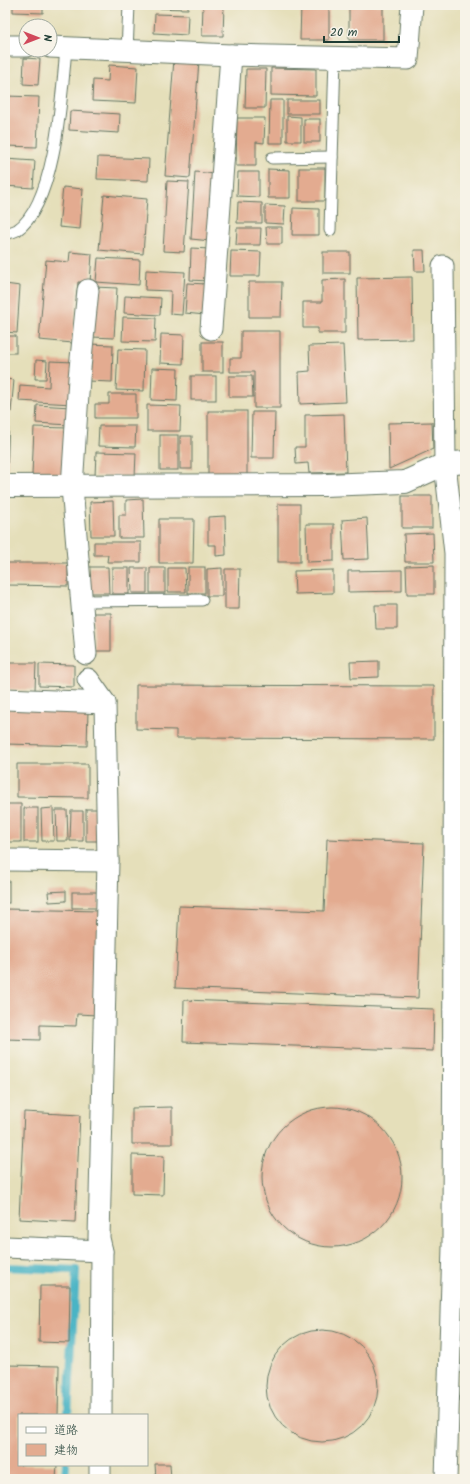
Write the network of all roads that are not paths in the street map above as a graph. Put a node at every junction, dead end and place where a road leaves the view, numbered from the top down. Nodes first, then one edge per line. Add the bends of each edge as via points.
1 (130, 5) edge
2 (412, 5) edge
3 (5, 46) edge
4 (18, 46) edge
5 (58, 48) edge
6 (127, 51) junction
7 (231, 55) junction
8 (335, 57) junction
9 (58, 58) edge
10 (332, 157) junction
11 (272, 158) dead end
12 (330, 230) dead end
13 (5, 234) edge
14 (443, 266) dead end
15 (88, 290) dead end
16 (211, 329) dead end
17 (455, 463) edge
18 (5, 486) edge
19 (72, 487) junction
20 (202, 600) dead end
21 (81, 601) junction
22 (86, 654) dead end
23 (88, 679) dead end
24 (5, 699) edge
25 (105, 703) junction
26 (5, 860) edge
27 (108, 861) junction
28 (5, 1247) edge
29 (102, 1251) junction
30 (101, 1414) edge
31 (100, 1466) edge
32 (100, 1479) edge
33 (446, 1479) edge

1 - 6 lane
2 - 8 street via 408,59
3 - 4 street
5 - 6 street
6 - 7 street
7 - 8 street
7 - 16 street
8 - 10 lane
9 - 13 lane via 57,139 44,185 32,213 17,230
10 - 11 lane
10 - 12 lane
14 - 17 street
15 - 19 street
17 - 19 street via 405,482
17 - 33 street via 453,1246
18 - 19 street
19 - 21 street
20 - 21 lane
21 - 22 street
23 - 25 street
24 - 25 street
25 - 27 street
26 - 27 street
27 - 29 street via 99,1238
28 - 29 street
29 - 30 street
31 - 32 street

